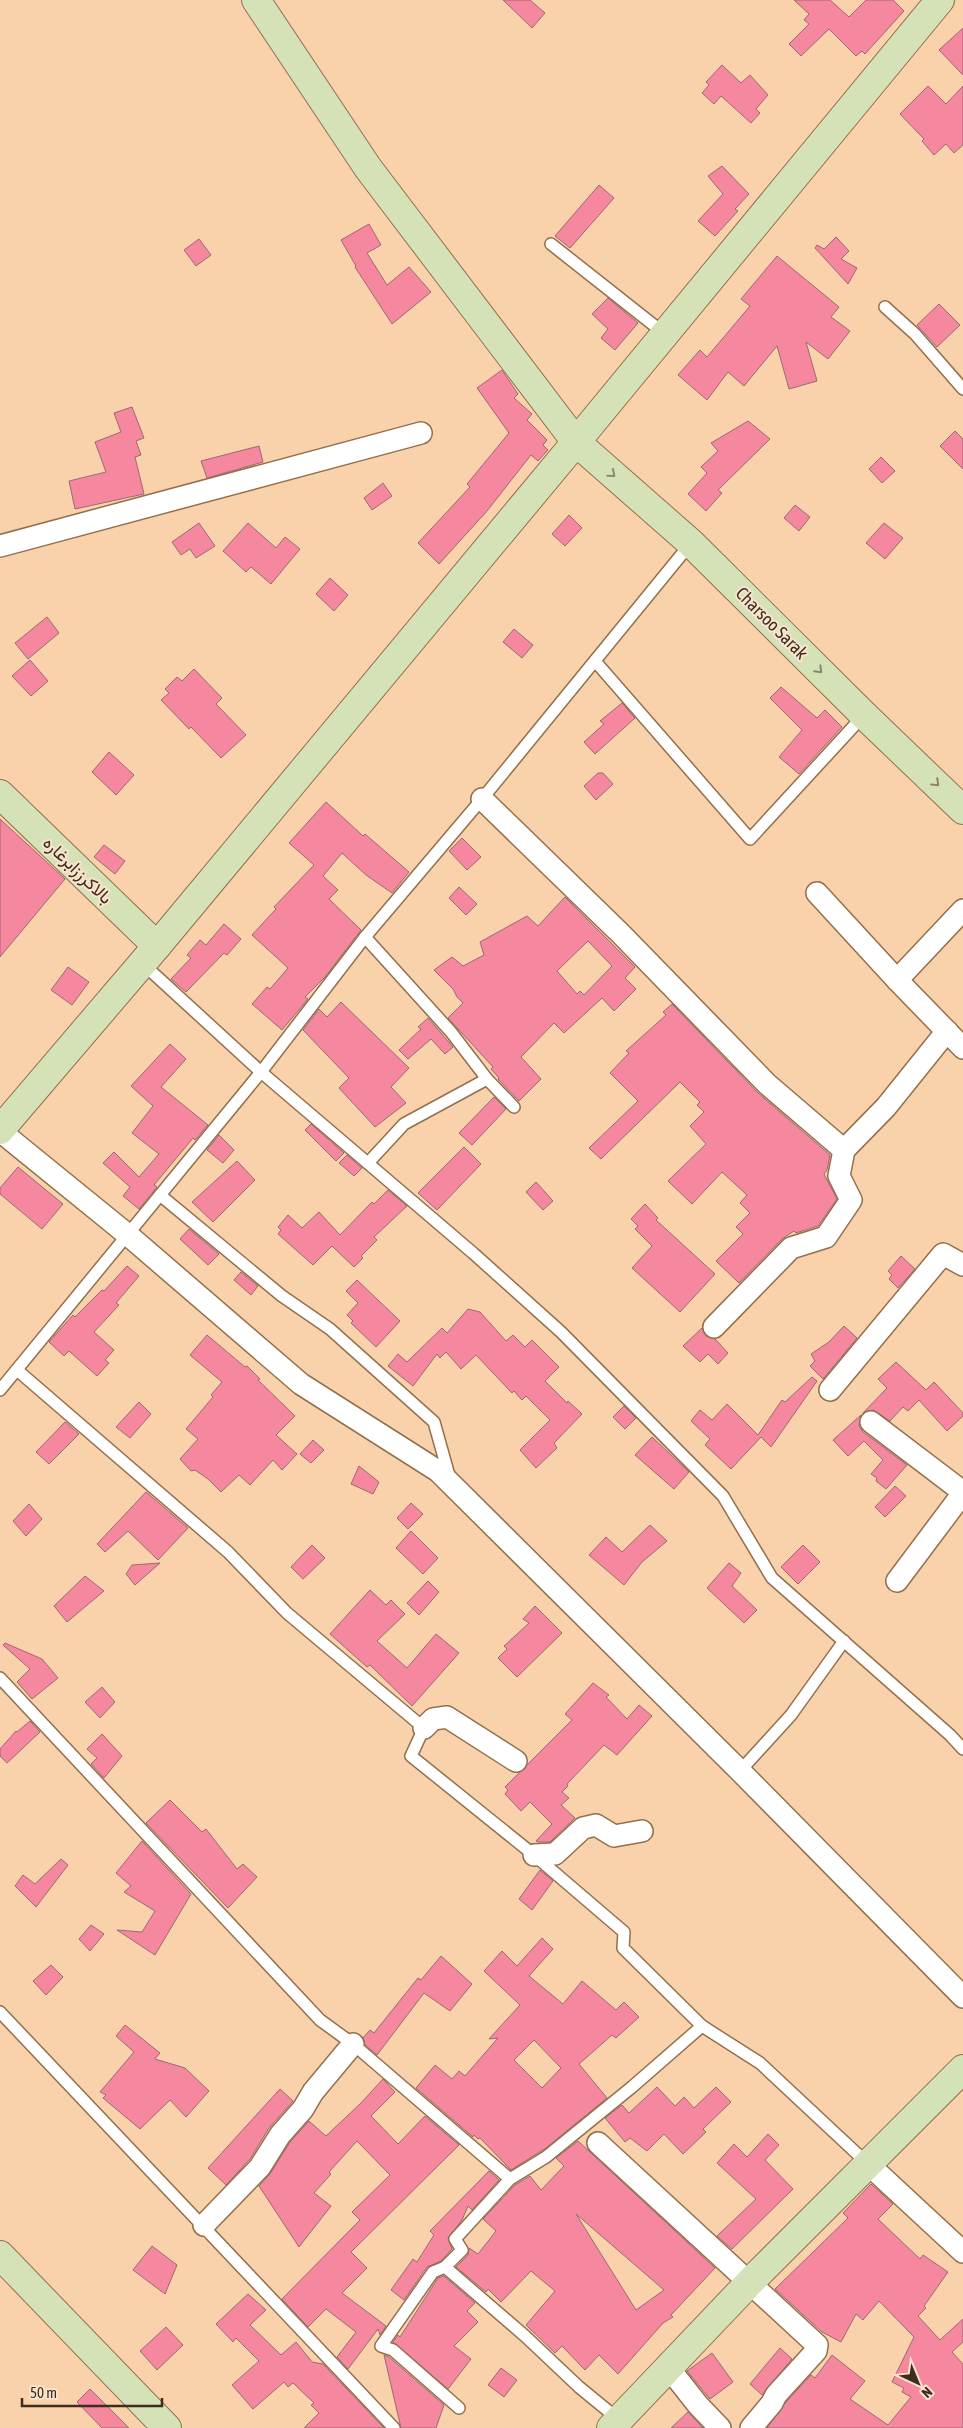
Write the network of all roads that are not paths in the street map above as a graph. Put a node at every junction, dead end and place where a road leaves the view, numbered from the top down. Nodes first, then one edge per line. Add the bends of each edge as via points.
1 (256, 0) edge
2 (940, 0) edge
3 (551, 244) dead end
4 (885, 307) dead end
5 (665, 334) junction
6 (963, 389) edge
7 (422, 434) dead end
8 (576, 442) junction
9 (691, 543) junction
10 (0, 546) edge
11 (596, 661) junction
12 (864, 715) junction
13 (0, 794) edge
14 (482, 799) junction
15 (963, 810) edge
16 (817, 894) dead end
17 (963, 910) edge
18 (365, 937) junction
19 (150, 954) junction
20 (896, 980) junction
21 (947, 1031) junction
22 (963, 1048) edge
23 (261, 1072) junction
24 (487, 1079) junction
25 (514, 1107) dead end
26 (0, 1131) edge
27 (844, 1150) junction
28 (368, 1163) junction
29 (160, 1195) junction
30 (128, 1235) junction
31 (963, 1265) edge
32 (714, 1327) dead end
33 (17, 1370) junction
34 (0, 1390) edge
35 (830, 1390) dead end
36 (871, 1422) dead end
37 (452, 1485) junction
38 (963, 1492) edge
39 (897, 1581) dead end
40 (844, 1641) junction
41 (0, 1678) edge
42 (424, 1728) junction
43 (963, 1749) edge
44 (516, 1761) dead end
45 (740, 1771) junction
46 (642, 1831) dead end
47 (534, 1855) junction
48 (963, 1998) edge
49 (0, 2012) edge
50 (702, 2026) junction
51 (354, 2044) junction
52 (963, 2069) edge
53 (598, 2144) dead end
54 (867, 2163) junction
55 (510, 2179) junction
56 (204, 2225) junction
57 (963, 2252) edge
58 (0, 2255) edge
59 (445, 2267) junction
60 (749, 2282) junction
61 (668, 2367) junction
62 (459, 2408) dead end
63 (614, 2423) edge
64 (167, 2428) edge
65 (394, 2428) edge
66 (720, 2428) edge
67 (751, 2428) edge

1 - 8 main road, Charsoo Sarak via 368,168
2 - 5 main road
3 - 5 lane
4 - 6 lane via 915,334
5 - 8 main road
7 - 10 street
8 -> 9 main road, Charsoo Sarak
8 - 19 main road
9 - 11 lane
9 -> 12 main road, Charsoo Sarak
11 - 12 lane via 750,839
11 - 14 lane
12 -> 15 main road, Charsoo Sarak
13 - 19 main road, بالاکرززابرغاره
14 - 18 lane
14 - 27 street via 767,1084
16 - 20 street
17 - 20 street
18 - 23 lane
18 - 24 lane via 451,1032
19 - 23 lane
19 - 26 main road
20 - 21 street
21 - 22 street
21 - 27 street via 886,1107
23 - 28 lane
23 - 29 lane
24 - 25 lane
24 - 28 lane via 404,1124
26 - 30 street
27 - 32 street via 839,1176 851,1200 826,1237 791,1248
28 - 40 lane via 561,1332 639,1409 723,1496 772,1578
29 - 30 lane
29 - 37 lane via 282,1296 330,1329 434,1422
30 - 33 lane
30 - 37 street via 301,1384 438,1471
31 - 35 street via 949,1255 939,1257
33 - 34 lane
33 - 42 lane via 228,1552 287,1613
36 - 38 street
37 - 45 street
38 - 39 street
40 - 43 lane
40 - 45 lane via 791,1715
41 - 51 lane via 320,2020
42 - 44 street via 433,1718 447,1717
42 - 47 lane via 410,1756
45 - 48 street
46 - 47 street via 614,1836 596,1825 583,1828 555,1854
47 - 50 lane via 624,1932 623,1948
49 - 56 lane
50 - 54 lane via 760,2063
50 - 55 lane via 560,2146
51 - 55 lane
51 - 56 street via 280,2135 260,2167
52 - 54 main road
53 - 60 street
54 - 57 street
54 - 60 main road
55 - 59 lane via 454,2239 462,2250
56 - 65 lane
58 - 64 main road
59 - 62 lane via 433,2272 381,2346 393,2350
59 - 63 lane via 525,2336
60 - 61 main road
60 - 67 street via 818,2348
61 - 63 main road
61 - 66 street

